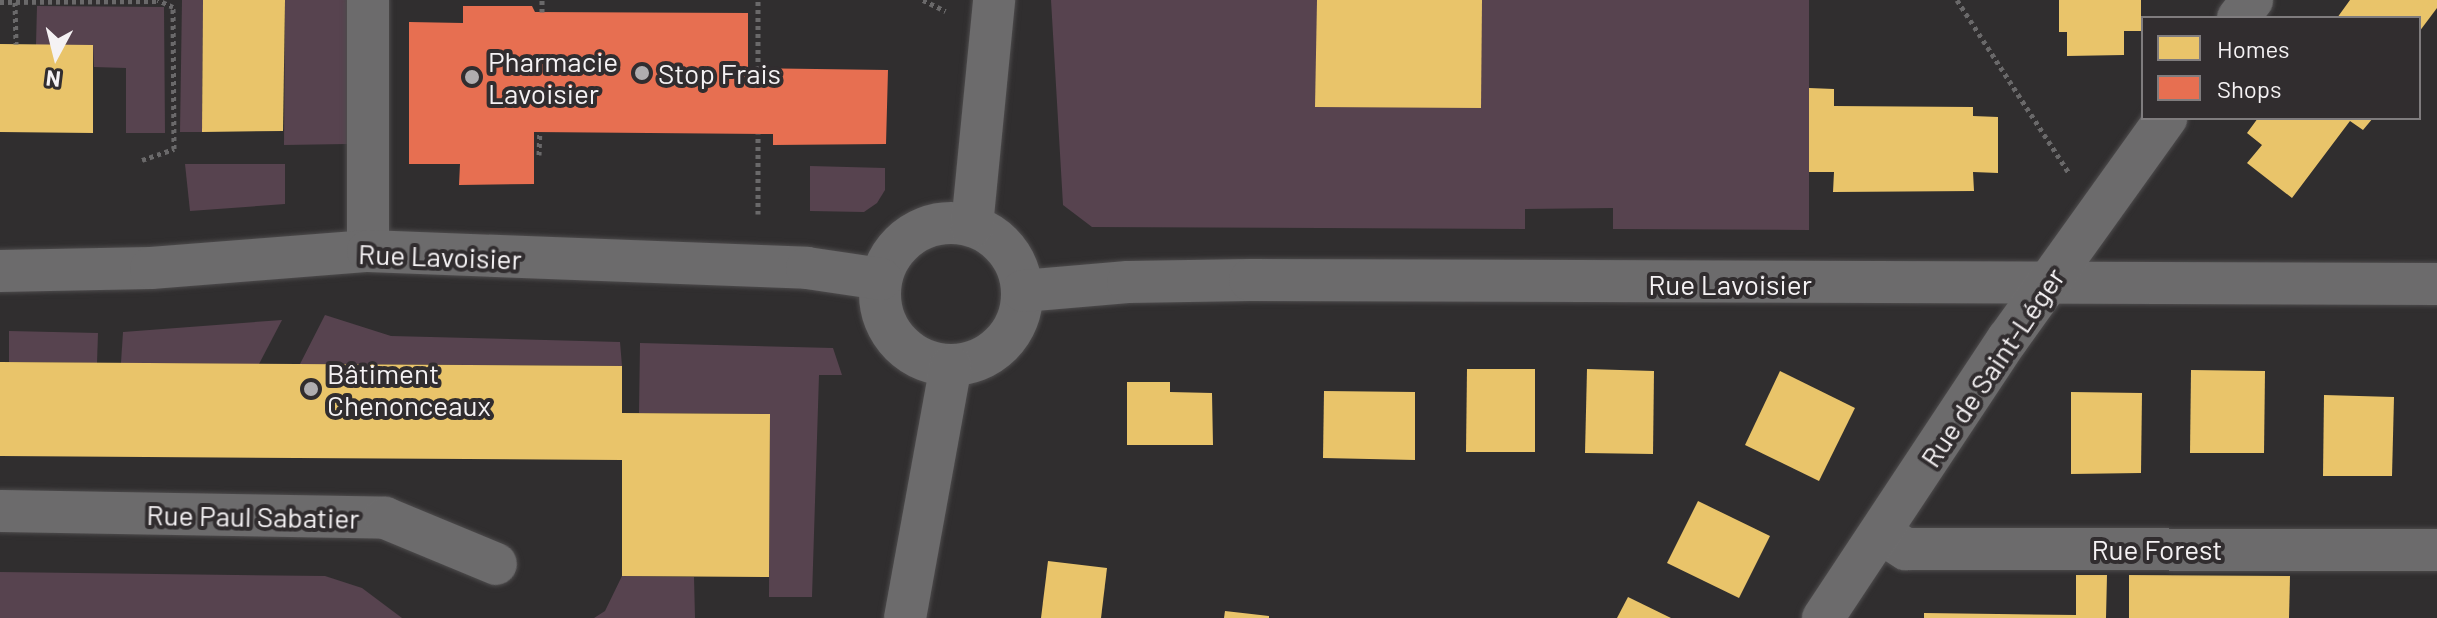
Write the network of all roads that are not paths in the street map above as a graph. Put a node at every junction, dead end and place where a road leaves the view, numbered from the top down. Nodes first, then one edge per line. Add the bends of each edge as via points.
1 (368, 0) edge
2 (994, 0) edge
3 (2252, 0) edge
4 (2240, 16) edge
5 (2165, 120) edge
6 (972, 226) junction
7 (368, 251) junction
8 (0, 271) edge
9 (881, 279) junction
10 (2048, 284) junction
11 (2437, 284) edge
12 (1023, 291) junction
13 (951, 366) junction
14 (0, 511) edge
15 (1881, 533) junction
16 (2437, 550) edge
17 (496, 564) dead end
18 (905, 618) edge
19 (1823, 618) edge

1 - 7 street
2 - 6 street
3 - 4 street
5 - 10 street, Rue de Saint-Léger
6 - 9 street via 923,228 896,249
6 - 12 street via 1010,254
7 - 8 street, Rue Lavoisier via 151,268
7 - 9 street, Rue Lavoisier via 807,268
9 - 13 street via 882,313 891,334 907,351
10 - 11 street, Rue Lavoisier
10 - 12 street, Rue Lavoisier via 1250,280
10 - 15 street, Rue de Saint-Léger
12 - 13 street via 1020,315 994,352
13 - 18 street
14 - 17 street, Rue Paul Sabatier via 385,518
15 - 16 street, Rue Forest via 1906,549
15 - 19 street, Rue de Saint-Léger

